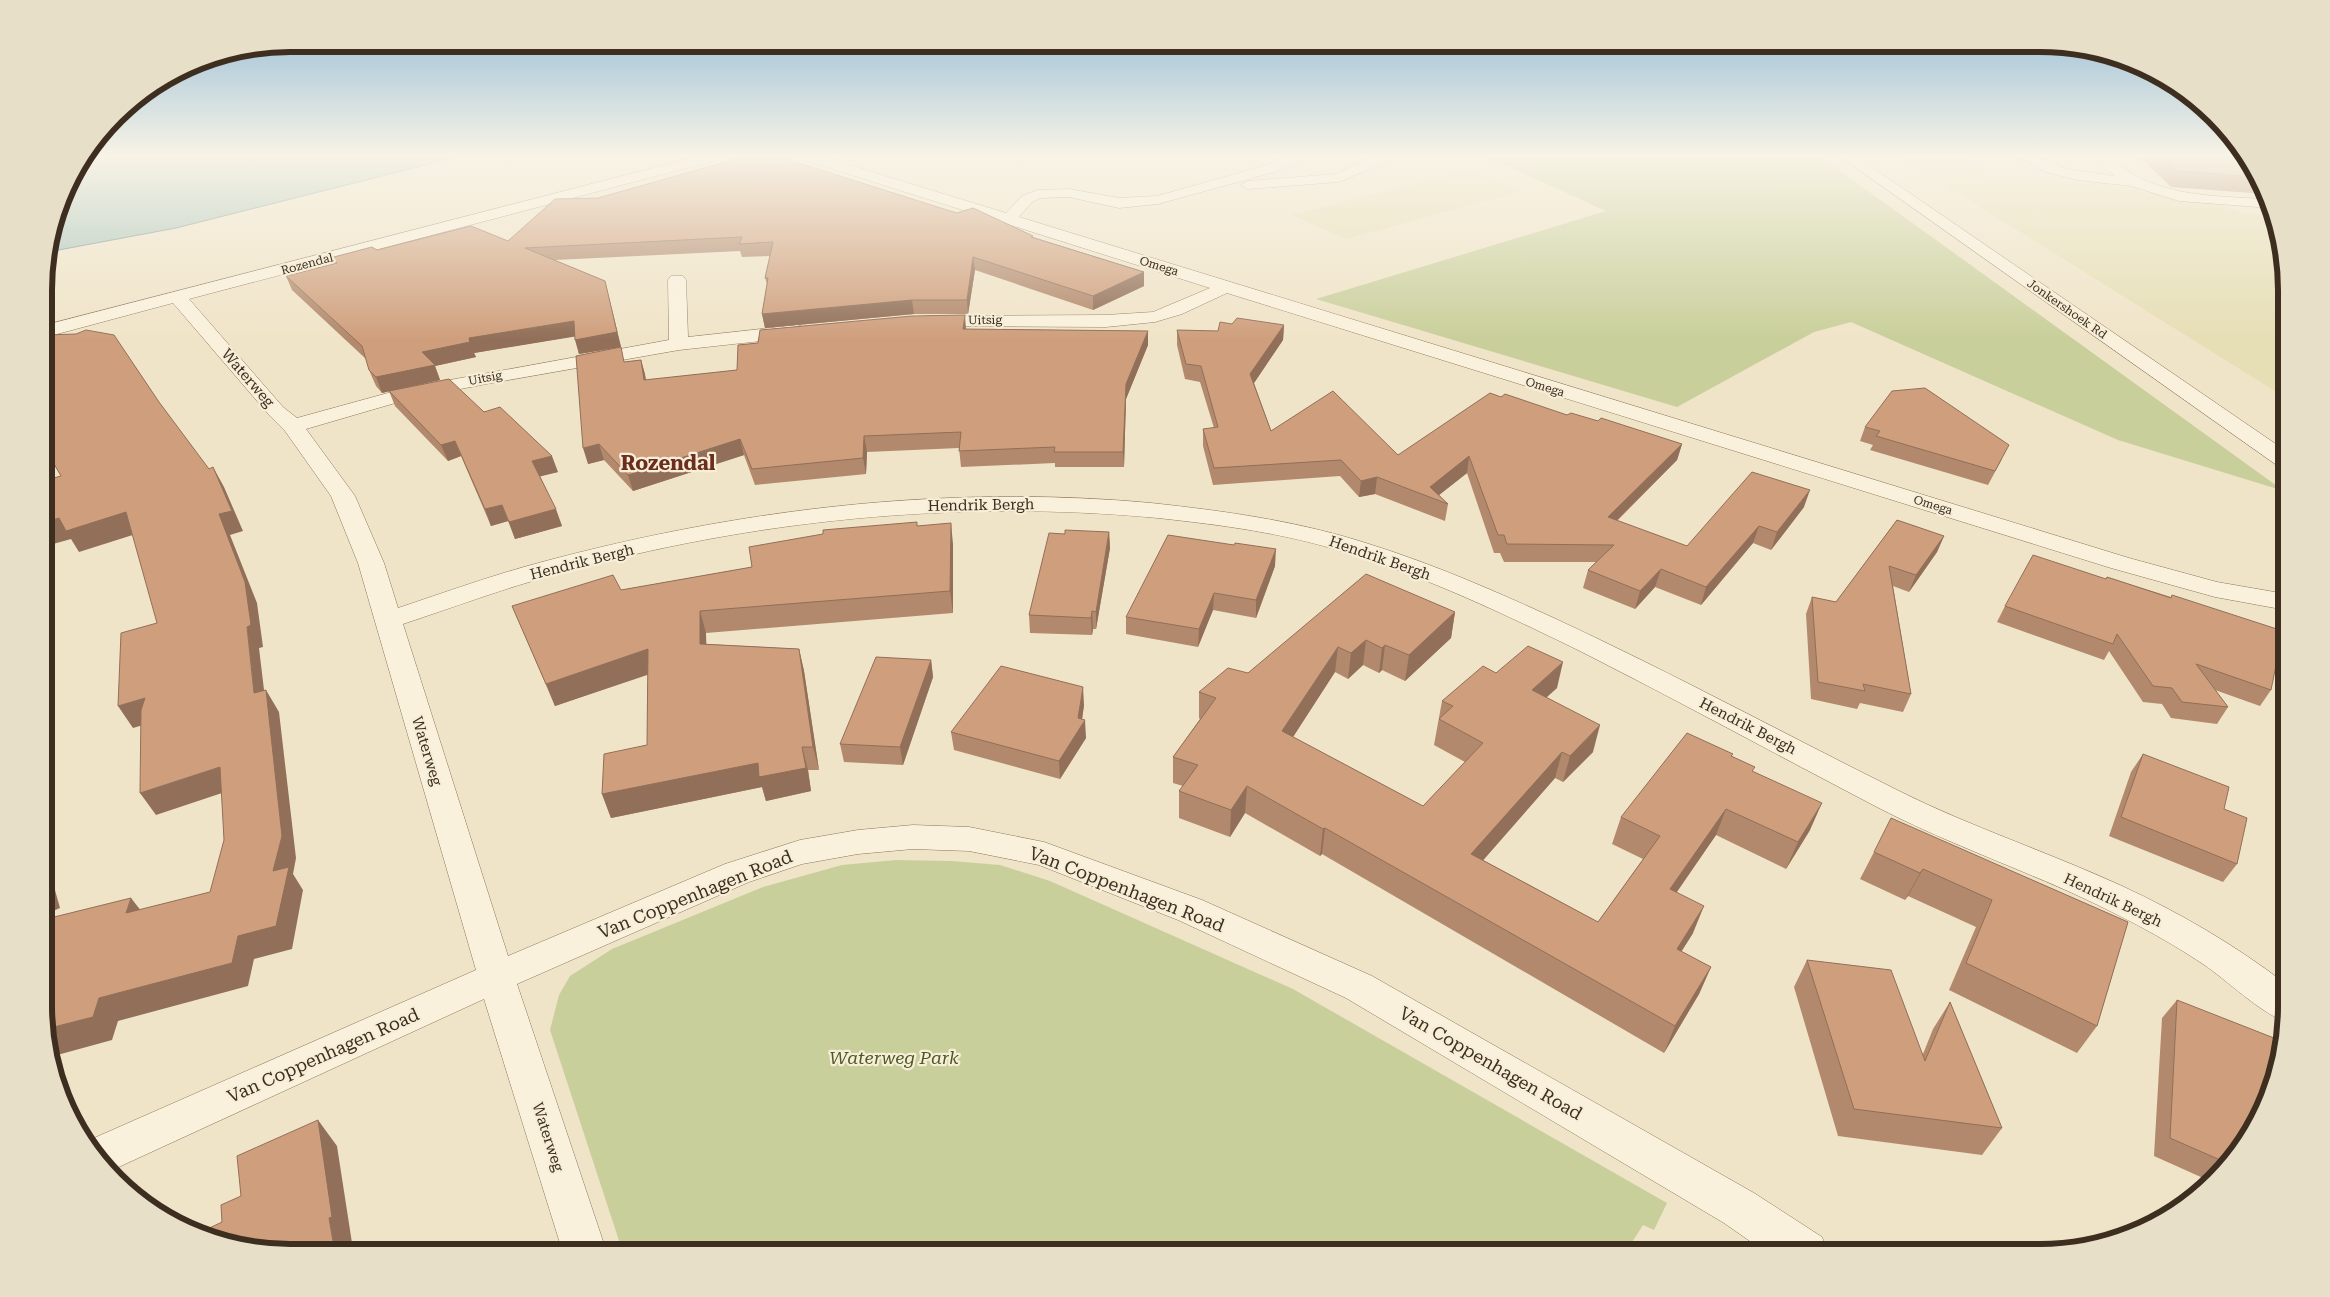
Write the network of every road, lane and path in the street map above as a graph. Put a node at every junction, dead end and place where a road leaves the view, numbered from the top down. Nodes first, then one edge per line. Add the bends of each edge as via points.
1 (483, 218) edge
2 (1004, 218) edge
3 (1935, 218) edge
4 (1009, 219) joint
5 (677, 280) dead end
6 (1225, 287) junction
7 (178, 298) junction
8 (905, 323) edge
9 (819, 329) edge
10 (52, 330) edge
11 (679, 344) junction
12 (293, 426) junction
13 (2278, 455) edge
14 (2278, 601) edge
15 (387, 620) junction
16 (496, 976) junction
17 (2278, 1000) edge
18 (105, 1154) edge
19 (582, 1244) edge
20 (1793, 1244) edge

1 - 7 street, Rozendal
2 - 4 street, Omega
3 - 13 street, Jonkershoek Rd
4 - 6 street, Omega
5 - 11 street
6 - 8 street, Uitsig via 1176,310 1129,320
6 - 14 street, Omega via 2120,563 2215,589
7 - 10 street, Rozendal
7 - 12 street, Waterweg via 276,411
9 - 11 street, Uitsig
11 - 12 street, Uitsig via 406,394
12 - 15 street, Waterweg via 344,496 371,563
15 - 16 street, Waterweg
15 - 17 street, Hendrik Bergh via 568,563 712,531 864,510 956,504 1090,505 1163,511 1282,528 1332,540 1410,566 1492,600 1628,664 1924,818 2139,910 2188,936
16 - 18 street, Van Coppenhagen Road
16 - 19 street, Waterweg
16 - 20 street, Van Coppenhagen Road via 737,873 800,852 913,837 969,839 1044,854 1190,910 1359,987 1740,1208

